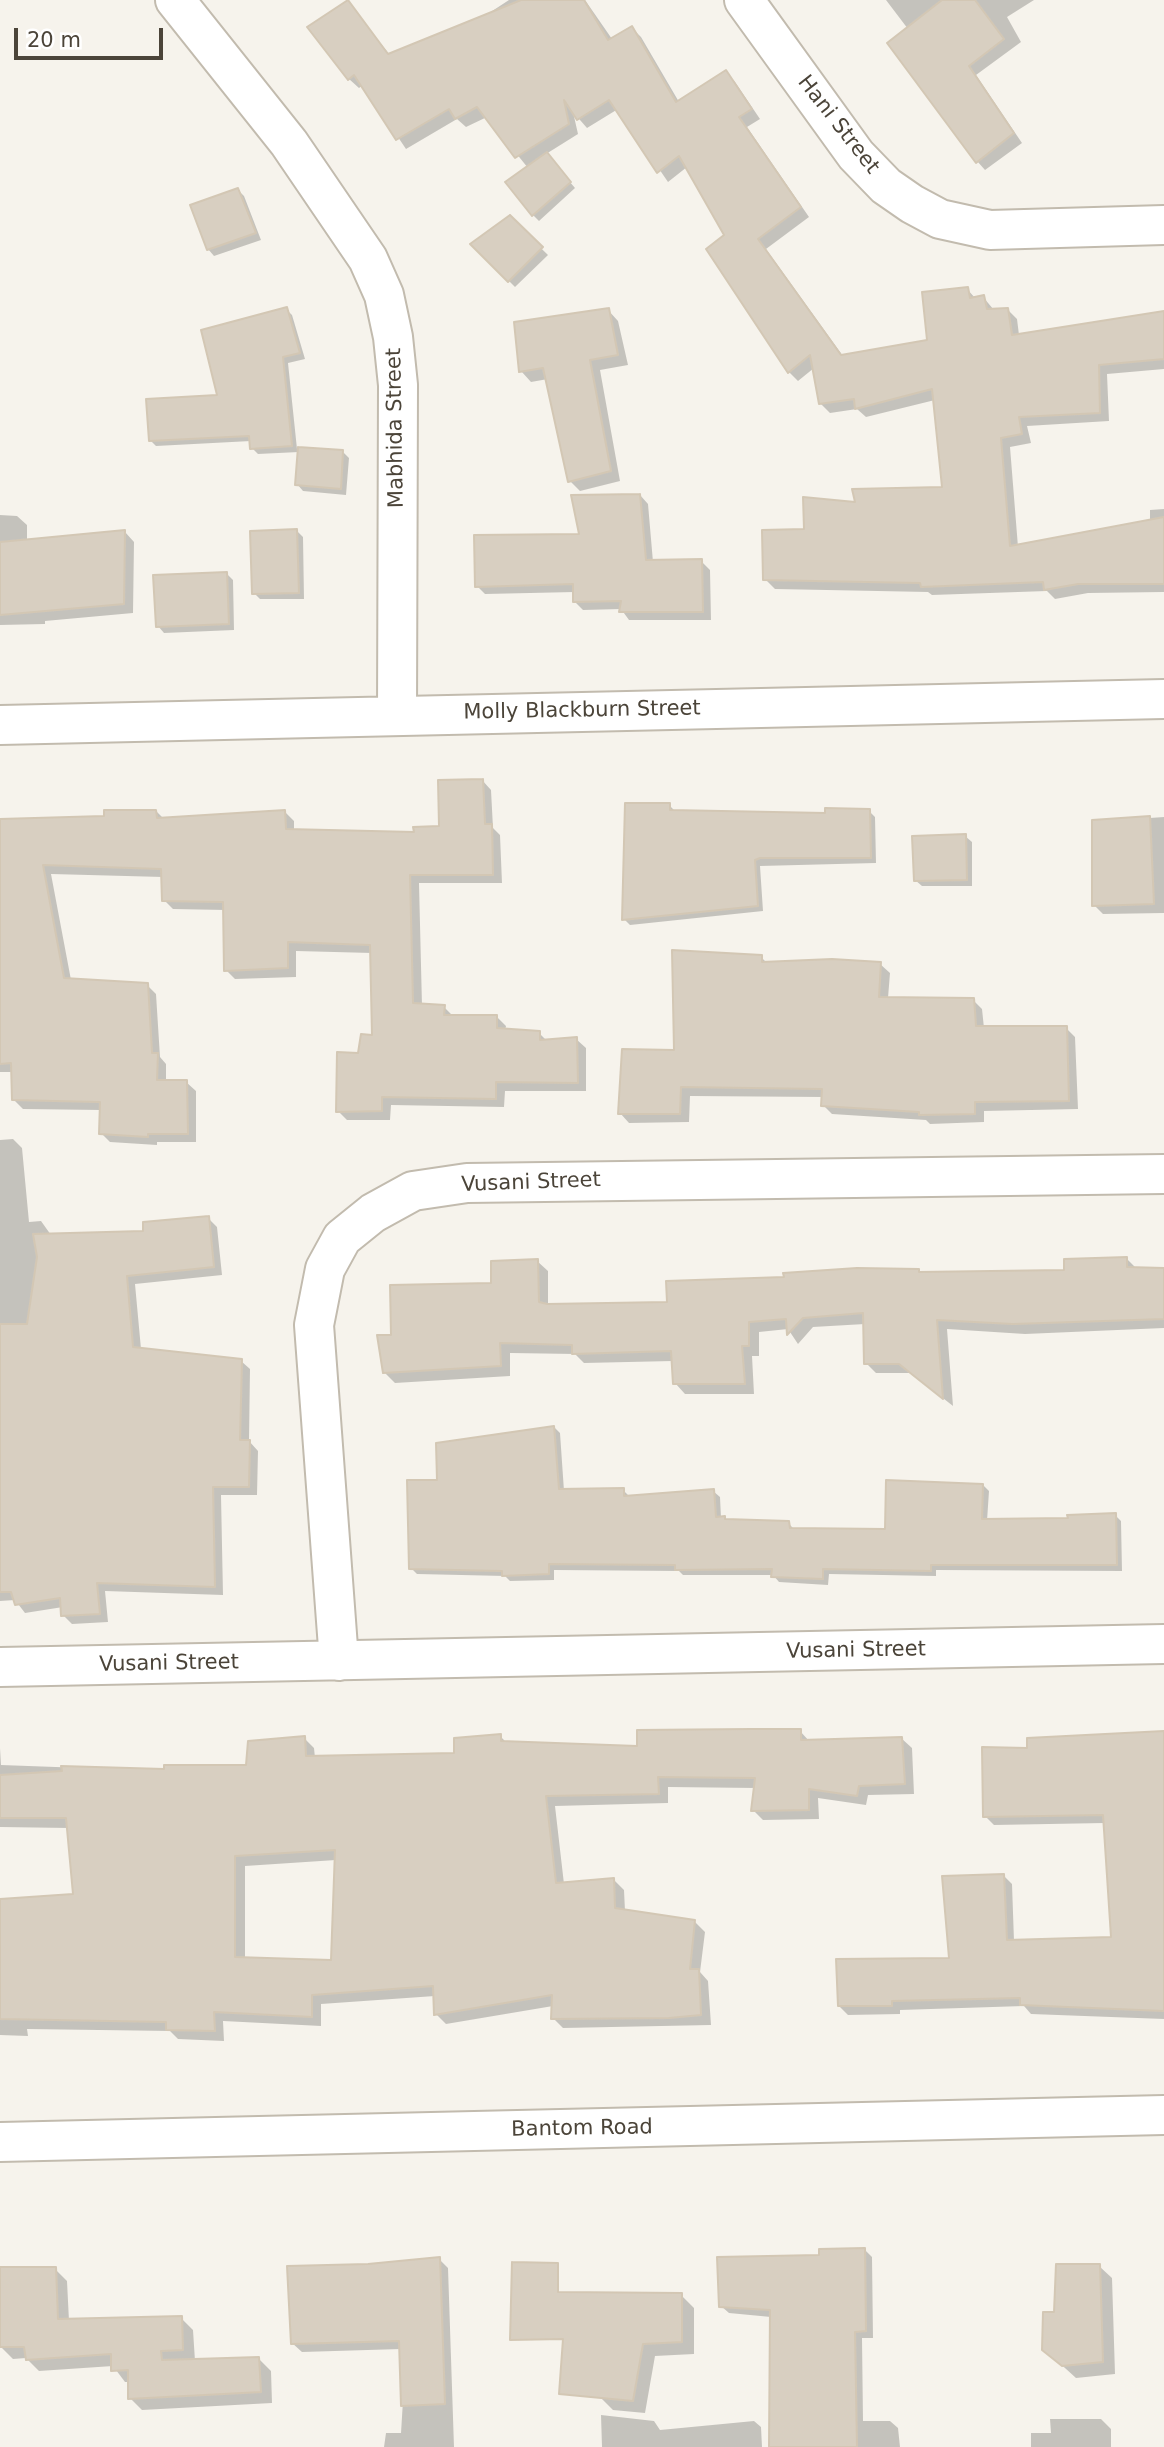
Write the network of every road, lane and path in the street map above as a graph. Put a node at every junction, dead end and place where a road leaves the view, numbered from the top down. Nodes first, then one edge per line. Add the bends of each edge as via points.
1 (175, 0) edge
2 (744, 0) edge
3 (1164, 225) edge
4 (1164, 699) edge
5 (397, 715) junction
6 (0, 724) edge
7 (1164, 1174) edge
8 (1164, 1644) edge
9 (339, 1661) junction
10 (0, 1667) edge
11 (1164, 2115) edge
12 (0, 2142) edge

1 - 5 street, Mabhida Street via 289,143 368,260 384,295 398,385
2 - 3 street, Hani Street via 856,155 886,186 912,204 940,219 990,230
4 - 5 street, Molly Blackburn Street
5 - 6 street, Molly Blackburn Street
7 - 9 street, Vusani Street via 467,1183 413,1191 373,1213 342,1238 325,1269 314,1325
8 - 9 street, Vusani Street
9 - 10 street, Vusani Street
11 - 12 street, Bantom Road

